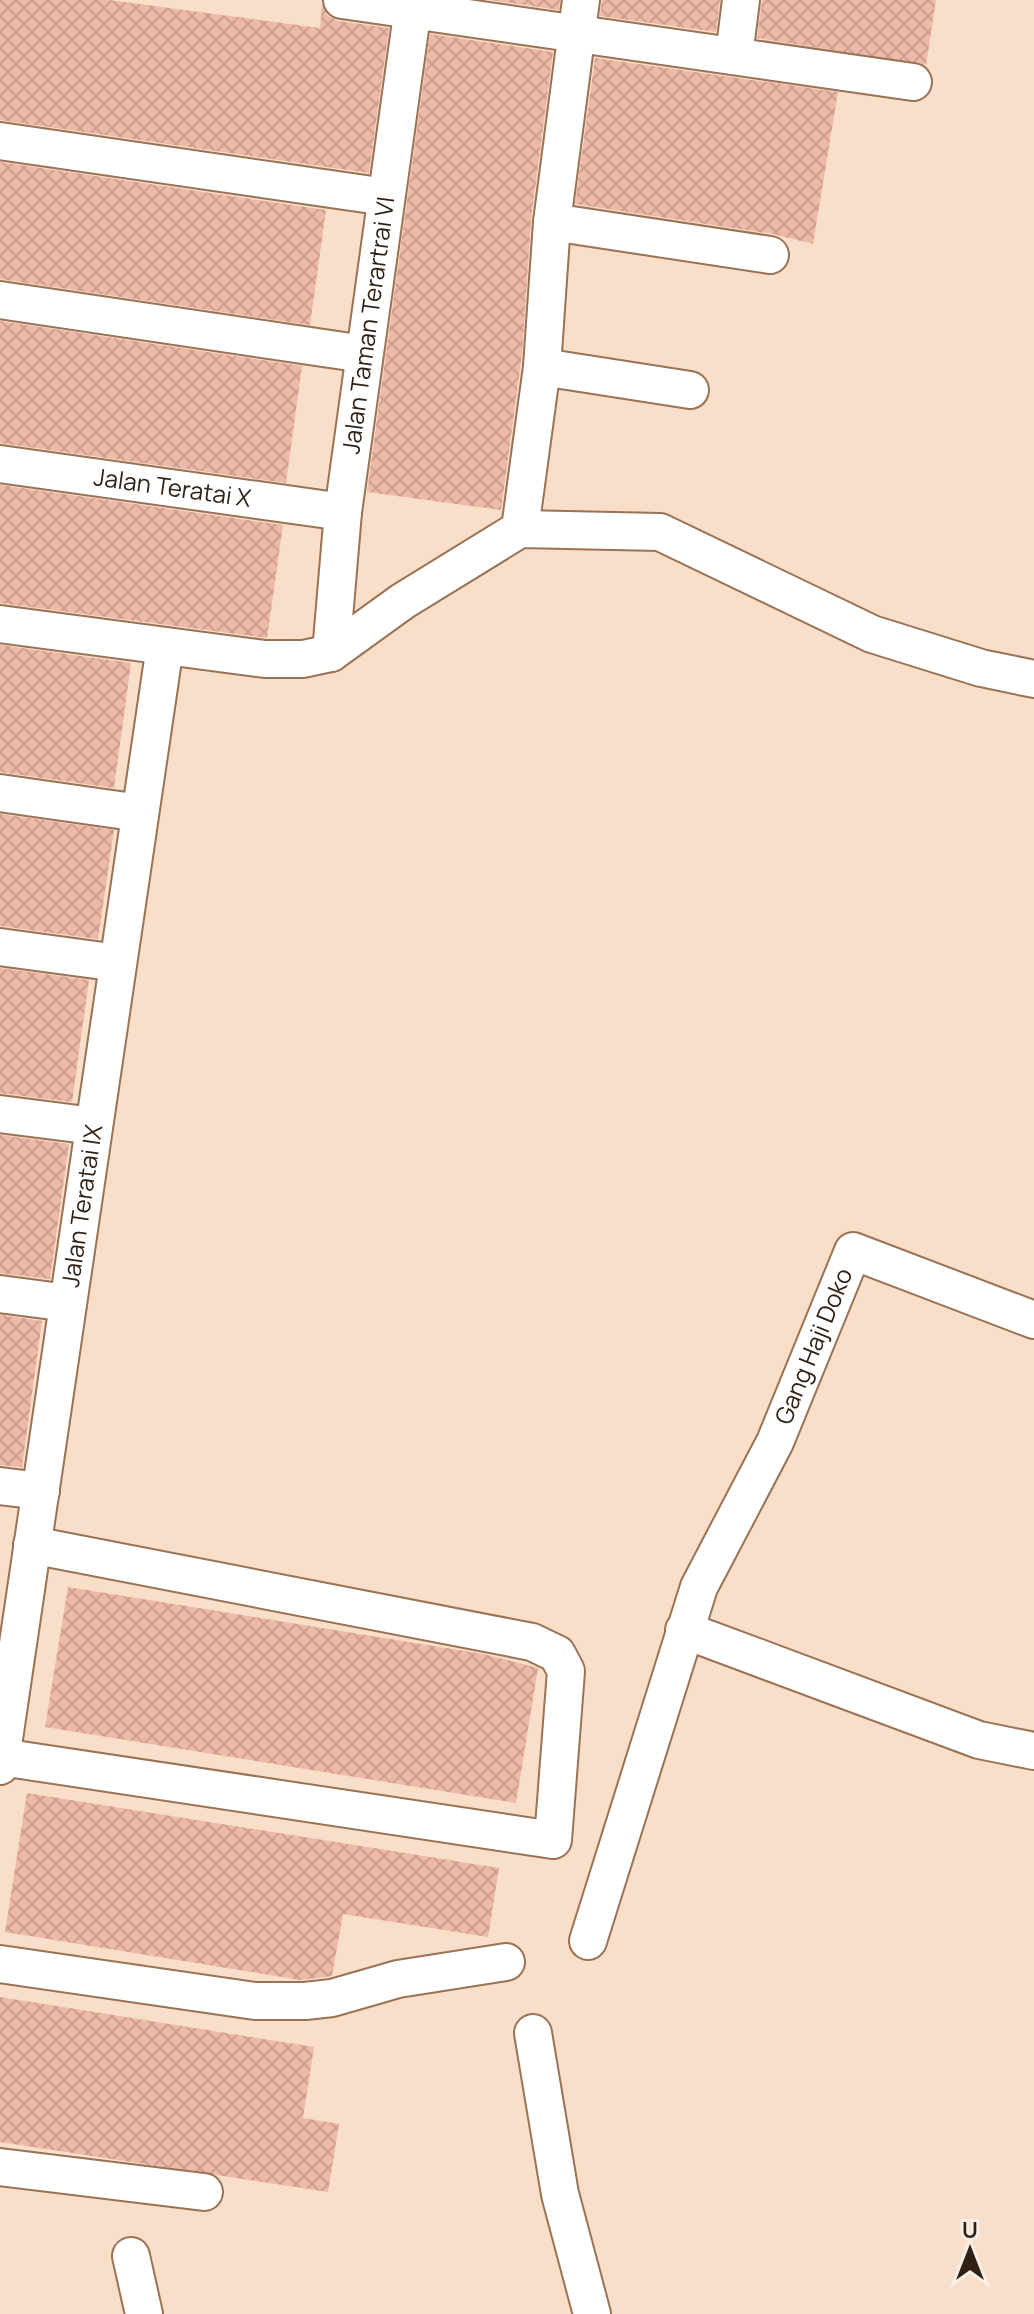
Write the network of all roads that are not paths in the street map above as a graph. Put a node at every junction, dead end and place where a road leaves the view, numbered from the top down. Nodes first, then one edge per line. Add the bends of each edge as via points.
1 (342, 0) edge
2 (741, 0) edge
3 (414, 5) edge
4 (579, 17) edge
5 (734, 56) junction
6 (913, 82) dead end
7 (0, 141) edge
8 (386, 197) junction
9 (552, 222) junction
10 (770, 255) dead end
11 (0, 300) edge
12 (364, 354) junction
13 (542, 367) junction
14 (690, 390) dead end
15 (0, 464) edge
16 (343, 512) junction
17 (520, 529) junction
18 (0, 624) edge
19 (165, 646) junction
20 (331, 653) junction
21 (1034, 679) edge
22 (0, 793) edge
23 (140, 813) junction
24 (0, 947) edge
25 (118, 963) junction
26 (0, 1114) edge
27 (94, 1126) junction
28 (0, 1294) edge
29 (68, 1303) junction
30 (1034, 1320) edge
31 (0, 1486) edge
32 (41, 1491) junction
33 (32, 1545) junction
34 (684, 1630) junction
35 (8, 1650) edge
36 (1034, 1751) edge
37 (1, 1761) edge
38 (588, 1941) dead end
39 (506, 1962) dead end
40 (0, 1964) edge
41 (533, 2033) dead end
42 (0, 2167) edge
43 (204, 2192) dead end
44 (131, 2256) dead end
45 (144, 2314) edge
46 (592, 2314) edge

1 - 3 street
2 - 5 street
3 - 4 street
3 - 8 street, Jalan Taman Terartrai VI
4 - 5 street
4 - 9 street
5 - 6 street
7 - 8 street
8 - 12 street, Jalan Taman Terartrai VI
9 - 10 street
9 - 13 street
11 - 12 street
12 - 16 street, Jalan Taman Terartrai VI
13 - 14 street
13 - 17 street
15 - 16 street, Jalan Teratai X
16 - 20 street, Jalan Taman Terartrai VI
17 - 20 street
17 - 21 street via 660,532 872,634
18 - 19 street
19 - 20 street via 265,659
19 - 23 street, Jalan Teratai IX
22 - 23 street
23 - 25 street, Jalan Teratai IX
24 - 25 street
25 - 27 street, Jalan Teratai IX
26 - 27 street
27 - 29 street, Jalan Teratai IX
28 - 29 street
29 - 32 street, Jalan Teratai IX
30 - 34 street, Gang Haji Doko via 853,1251 775,1442 699,1587
31 - 32 street
32 - 33 street, Jalan Teratai IX
33 - 35 street, Jalan Teratai IX
33 - 37 street via 532,1642 557,1654 566,1671 553,1840
34 - 36 street via 979,1740
34 - 38 street
35 - 37 street, Jalan Teratai IX
39 - 40 street via 305,2001 255,2001
41 - 46 street via 560,2194
42 - 43 street
44 - 45 street

